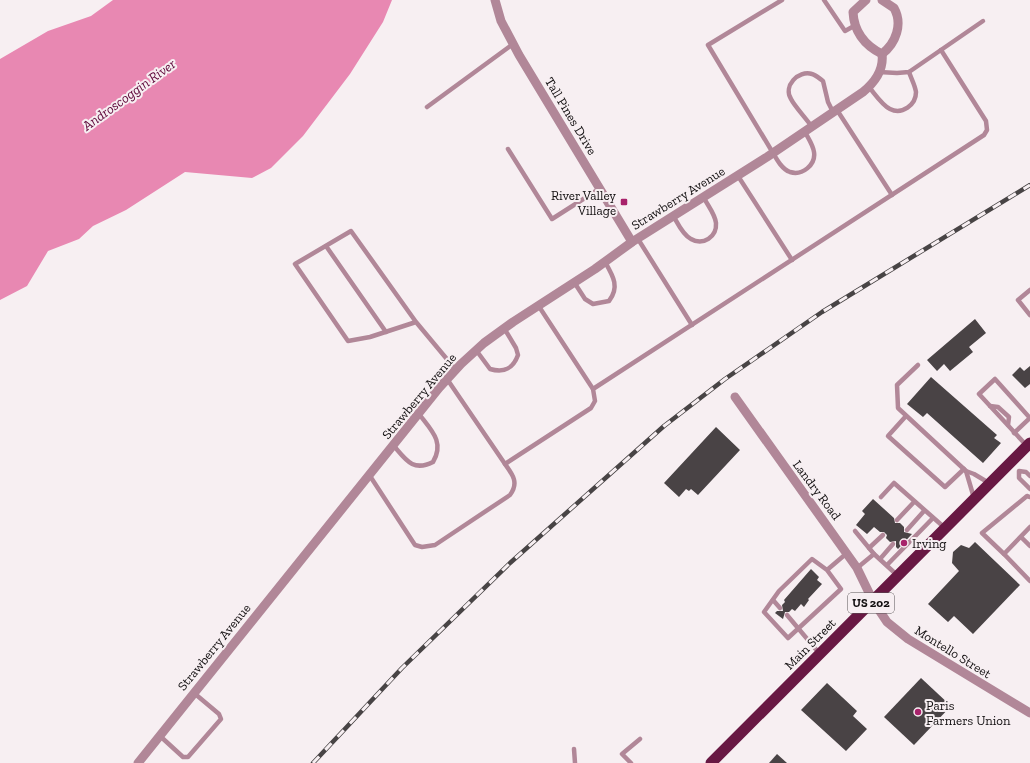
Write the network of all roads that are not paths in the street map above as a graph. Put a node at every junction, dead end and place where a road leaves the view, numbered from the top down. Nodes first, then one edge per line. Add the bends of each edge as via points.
1 (495, 0) edge
2 (782, 0) edge
3 (824, 0) edge
4 (866, 0) edge
5 (882, 0) edge
6 (983, 22) dead end
7 (854, 26) junction
8 (513, 44) junction
9 (941, 50) junction
10 (882, 54) junction
11 (879, 72) junction
12 (909, 72) junction
13 (870, 86) junction
14 (427, 107) dead end
15 (835, 111) junction
16 (808, 129) junction
17 (508, 149) dead end
18 (773, 153) junction
19 (738, 176) junction
20 (600, 189) junction
21 (892, 195) junction
22 (704, 198) junction
23 (674, 217) junction
24 (635, 241) junction
25 (326, 246) junction
26 (792, 260) junction
27 (605, 262) junction
28 (574, 282) junction
29 (1030, 290) edge
30 (538, 305) junction
31 (1030, 315) edge
32 (416, 322) junction
33 (692, 325) junction
34 (504, 328) junction
35 (386, 332) junction
36 (476, 350) junction
37 (918, 365) dead end
38 (456, 370) junction
39 (447, 380) junction
40 (593, 389) junction
41 (735, 397) dead end
42 (419, 414) junction
43 (906, 416) junction
44 (1030, 418) edge
45 (1014, 433) junction
46 (1028, 445) edge
47 (394, 446) junction
48 (1010, 463) junction
49 (505, 464) junction
50 (965, 470) junction
51 (1020, 471) junction
52 (370, 476) junction
53 (1030, 476) edge
54 (989, 483) junction
55 (1030, 489) edge
56 (880, 497) dead end
57 (974, 498) junction
58 (1030, 498) edge
59 (914, 502) junction
60 (924, 511) junction
61 (933, 518) junction
62 (897, 520) dead end
63 (1030, 527) edge
64 (945, 528) junction
65 (907, 530) dead end
66 (856, 531) dead end
67 (883, 535) dead end
68 (1021, 536) junction
69 (893, 544) dead end
70 (1030, 546) edge
71 (869, 548) junction
72 (847, 553) junction
73 (874, 554) junction
74 (1004, 554) junction
75 (880, 559) junction
76 (887, 565) junction
77 (857, 568) junction
78 (827, 570) junction
79 (898, 576) junction
80 (1030, 581) edge
81 (773, 600) junction
82 (873, 601) junction
83 (780, 608) dead end
84 (787, 615) dead end
85 (798, 628) junction
86 (820, 654) junction
87 (194, 693) junction
88 (1030, 713) edge
89 (160, 736) junction
90 (640, 739) dead end
91 (574, 749) dead end
92 (138, 763) edge
93 (575, 763) edge
94 (631, 763) edge
95 (711, 763) edge

1 - 8 street, Tall Pines Drive via 501,22
2 - 18 lane via 708,44
3 - 7 lane via 845,31
4 - 7 street via 853,12
5 - 10 street, Strawberry Avenue via 894,8 898,22 889,49
6 - 9 lane
7 - 10 street via 865,43
8 - 14 lane
8 - 20 street, Tall Pines Drive
9 - 12 lane
9 - 21 lane via 986,121 987,130 984,135
10 - 11 street, Strawberry Avenue via 883,61
11 - 12 lane
11 - 13 street, Strawberry Avenue
12 - 13 lane via 916,93 915,100 905,110 890,110
13 - 15 street, Strawberry Avenue
15 - 16 street, Strawberry Avenue
15 - 16 lane via 828,102 823,81 812,74 803,74 795,78 789,90 790,99
15 - 21 lane
16 - 18 street, Strawberry Avenue
16 - 18 lane via 814,152 814,160 810,167 796,173 790,172 779,163
17 - 20 lane via 552,220
18 - 19 street, Strawberry Avenue
19 - 22 street, Strawberry Avenue
19 - 26 lane
20 - 24 street, Tall Pines Drive
21 - 26 lane
22 - 23 street, Strawberry Avenue
22 - 23 lane via 716,223 715,230 706,241 690,239
23 - 24 street, Strawberry Avenue
24 - 27 street, Strawberry Avenue
24 - 33 lane
25 - 32 lane via 351,231
25 - 35 lane
25 - 35 lane via 295,264 348,341
26 - 33 lane
27 - 28 street, Strawberry Avenue
27 - 28 lane via 614,279 613,295 609,301 593,304 584,299
28 - 30 street, Strawberry Avenue
29 - 31 lane via 1018,300
30 - 34 street, Strawberry Avenue
30 - 40 lane
32 - 35 lane
32 - 38 lane
33 - 40 lane
34 - 36 street, Strawberry Avenue
34 - 36 lane via 518,355 510,368 490,370
36 - 38 street, Strawberry Avenue
37 - 43 lane via 897,385 898,408
38 - 39 street, Strawberry Avenue
39 - 42 street, Strawberry Avenue
39 - 49 lane
40 - 49 lane via 595,402 591,408
41 - 72 street, Landry Road via 779,462
42 - 47 street, Strawberry Avenue
42 - 47 lane via 433,433 439,447 433,462 425,466 416,466 408,462
43 - 50 lane
43 - 50 lane via 888,436 945,487
44 - 45 lane
44 - 45 lane via 996,379 979,394
45 - 46 lane
46 - 48 highway, Main Street / US 202
47 - 52 street, Strawberry Avenue
48 - 51 lane
48 - 54 highway, Main Street / US 202
49 - 52 lane via 514,476 515,489 510,495 435,545 422,547 415,545
50 - 54 lane
50 - 57 lane
51 - 53 lane
51 - 55 lane via 1019,478
52 - 87 street, Strawberry Avenue
54 - 57 highway, Main Street / US 202
56 - 59 lane via 894,482
57 - 64 highway, Main Street / US 202
58 - 74 lane via 1027,496 982,533
59 - 60 lane
59 - 62 lane
60 - 61 lane
60 - 65 lane
61 - 64 lane
61 - 76 lane
63 - 68 lane
64 - 79 highway, Main Street / US 202
66 - 71 lane
67 - 71 lane
68 - 70 lane
68 - 74 lane
69 - 75 lane
71 - 73 lane
72 - 77 street, Landry Road
72 - 78 lane
73 - 75 lane
73 - 77 lane
74 - 80 lane
75 - 76 lane
76 - 79 lane
77 - 82 street, Landry Road
78 - 81 lane via 812,559
78 - 85 lane via 841,590
79 - 82 highway, Main Street / US 202
81 - 83 lane
81 - 85 lane via 764,612 788,638
82 - 86 highway, Main Street / US 202
82 - 88 street, Montello Street via 887,622 901,634
84 - 85 lane
85 - 86 lane
86 - 95 highway, Main Street / US 202
87 - 89 street, Strawberry Avenue
87 - 89 lane via 219,714 221,719 188,757 183,757
89 - 92 street, Strawberry Avenue
90 - 94 lane via 622,754
91 - 93 lane

